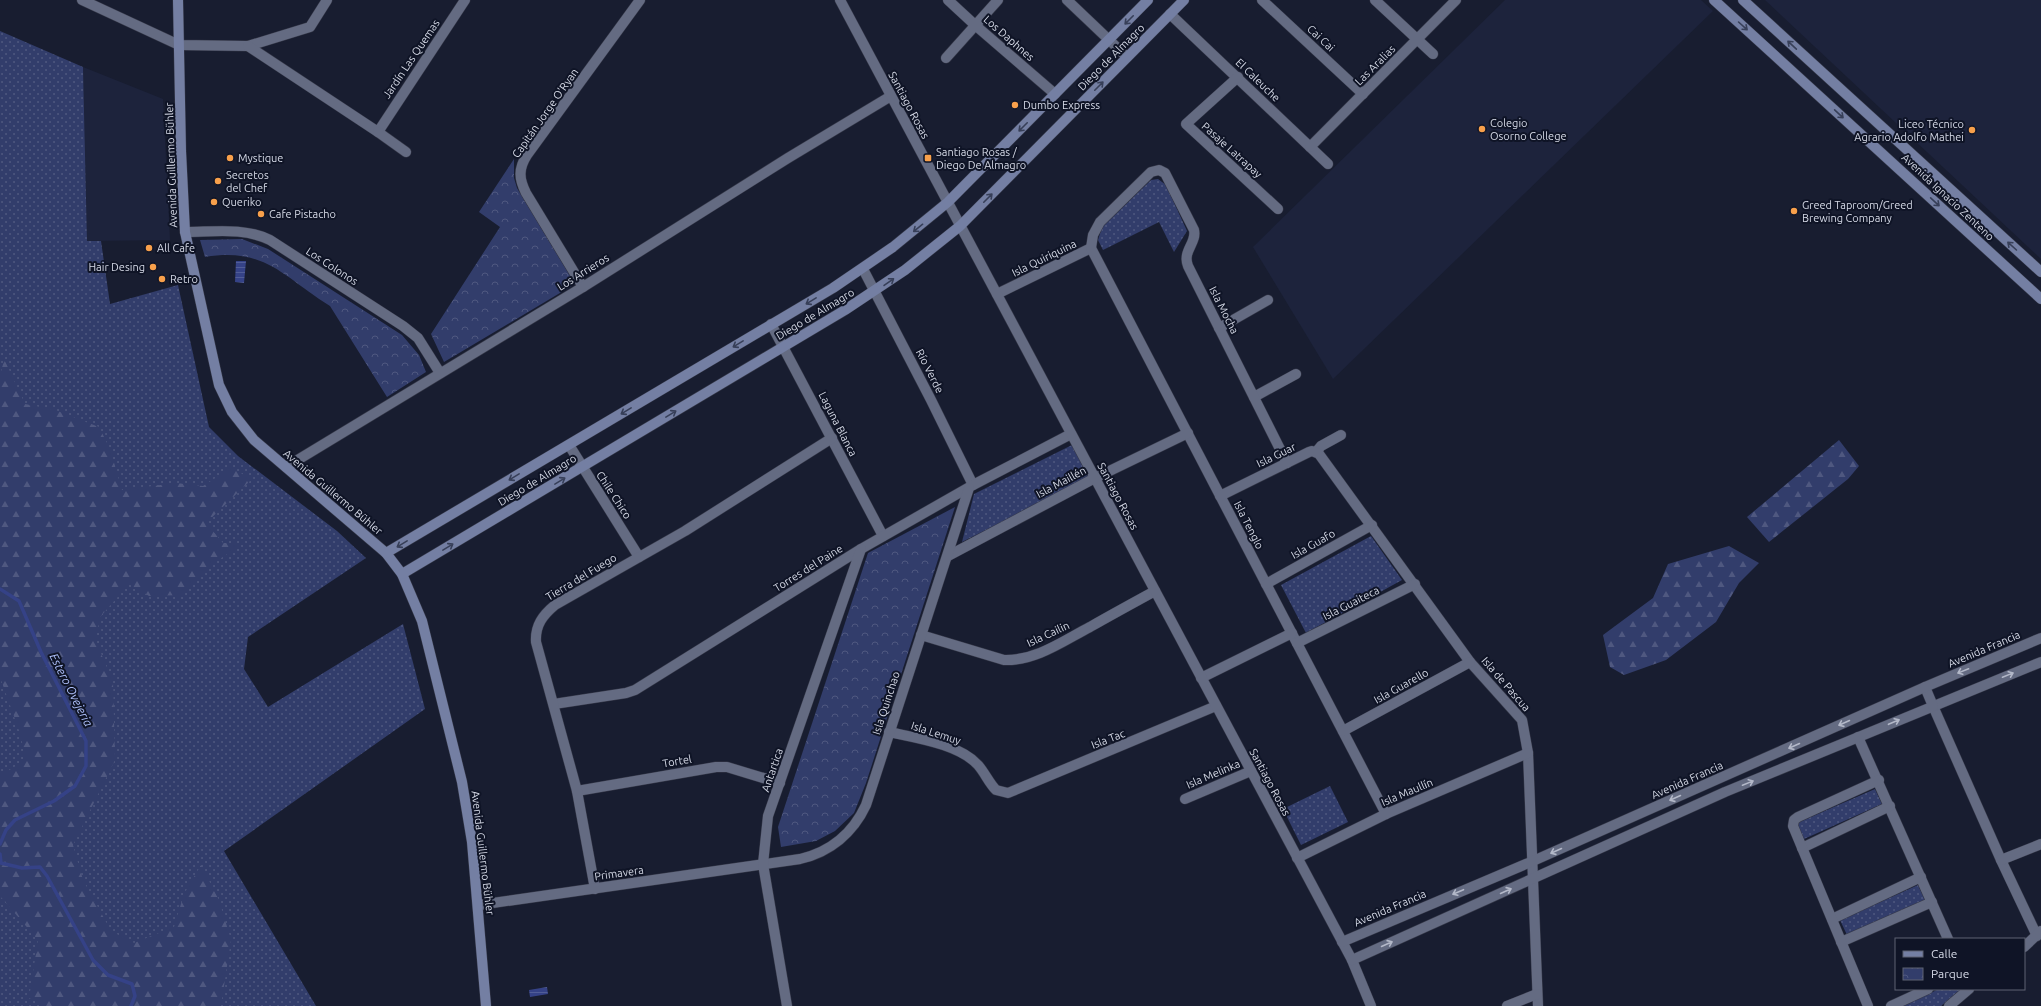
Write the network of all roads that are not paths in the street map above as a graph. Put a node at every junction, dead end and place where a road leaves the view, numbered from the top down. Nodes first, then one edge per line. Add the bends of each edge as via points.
1 (82, 0) edge
2 (178, 0) edge
3 (327, 0) edge
4 (465, 0) edge
5 (640, 0) edge
6 (840, 0) edge
7 (948, 0) edge
8 (998, 0) edge
9 (1067, 0) edge
10 (1148, 0) edge
11 (1262, 0) edge
12 (1375, 0) edge
13 (1456, 0) edge
14 (1714, 0) edge
15 (1743, 0) edge
16 (1176, 5) edge
17 (975, 25) junction
18 (1109, 39) junction
19 (1417, 39) junction
20 (179, 45) junction
21 (248, 46) junction
22 (1433, 54) dead end
23 (946, 58) dead end
24 (1127, 58) junction
25 (1813, 65) junction
26 (1238, 77) junction
27 (1801, 78) junction
28 (1055, 94) junction
29 (1363, 94) junction
30 (891, 96) junction
31 (378, 132) junction
32 (1310, 147) junction
33 (406, 152) dead end
34 (1328, 164) dead end
35 (1159, 170) joint
36 (948, 202) junction
37 (1278, 209) dead end
38 (960, 226) junction
39 (185, 232) junction
40 (1091, 248) junction
41 (863, 269) junction
42 (2041, 272) edge
43 (583, 287) junction
44 (876, 291) junction
45 (997, 294) junction
46 (2041, 299) edge
47 (1268, 300) dead end
48 (771, 324) junction
49 (1219, 328) junction
50 (784, 346) junction
51 (440, 373) junction
52 (1296, 374) dead end
53 (1254, 397) junction
54 (1188, 433) junction
55 (1071, 434) junction
56 (1341, 435) dead end
57 (832, 438) junction
58 (568, 445) junction
59 (1316, 452) junction
60 (1287, 463) junction
61 (286, 467) junction
62 (582, 468) junction
63 (1095, 478) junction
64 (971, 487) junction
65 (1220, 496) junction
66 (1372, 525) junction
67 (883, 536) junction
68 (861, 549) junction
69 (386, 553) junction
70 (948, 556) junction
71 (639, 557) junction
72 (402, 574) junction
73 (1266, 584) junction
74 (1415, 584) junction
75 (1155, 591) junction
76 (1292, 634) junction
77 (921, 635) junction
78 (2041, 638) edge
79 (1297, 644) junction
80 (1470, 662) junction
81 (2041, 662) edge
82 (1201, 678) junction
83 (1925, 687) junction
84 (554, 704) junction
85 (1216, 706) junction
86 (1933, 706) junction
87 (1829, 730) junction
88 (1343, 731) junction
89 (889, 732) junction
90 (1858, 737) junction
91 (1838, 746) junction
92 (1528, 753) junction
93 (1251, 771) junction
94 (1719, 779) junction
95 (1879, 780) junction
96 (780, 783) junction
97 (577, 791) junction
98 (1725, 792) junction
99 (1008, 793) joint
100 (1185, 799) dead end
101 (1890, 806) junction
102 (1386, 814) junction
103 (1616, 824) junction
104 (1622, 838) junction
105 (2041, 844) edge
106 (1802, 848) junction
107 (1298, 858) junction
108 (2001, 860) junction
109 (1533, 861) junction
110 (763, 864) junction
111 (1921, 877) junction
112 (1533, 879) junction
113 (595, 889) junction
114 (1932, 902) junction
115 (479, 905) junction
116 (1832, 919) junction
117 (2039, 934) edge
118 (1948, 938) edge
119 (1342, 942) junction
120 (1841, 942) junction
121 (2025, 946) edge
122 (1352, 960) junction
123 (1926, 990) edge
124 (1968, 990) edge
125 (1537, 994) junction
126 (486, 1006) edge
127 (787, 1006) edge
128 (1371, 1006) edge
129 (1507, 1006) edge
130 (1538, 1006) edge
131 (1868, 1006) edge
132 (1891, 1006) edge
133 (1949, 1006) edge

1 - 20 street
2 - 20 main road, Avenida Guillermo Bühler
3 - 21 street via 310,27
4 - 31 street, Jardín Las Quemas
5 - 43 street, Capitán Jorge O'Ryan via 527,155 520,170 520,180 526,193
6 - 30 street, Santiago Rosas
7 - 17 street, Los Daphnes
8 - 17 street
9 - 18 street
10 -> 18 main road, Diego de Almagro
11 - 29 street, Cai Cai
12 - 19 street
13 - 19 street, Las Aralias
14 -> 27 main road, Avenida Ignacio Zenteno
25 -> 15 main road, Avenida Ignacio Zenteno
16 - 24 main road, Diego de Almagro
16 - 26 street, El Caleuche
17 - 23 street
17 - 28 street, Los Daphnes
18 - 24 street
18 - 28 main road, Diego de Almagro
19 - 22 street
19 - 29 street, Las Aralias
20 - 21 street
20 - 39 main road, Avenida Guillermo Bühler
21 - 31 street
38 -> 24 main road, Diego de Almagro
25 - 27 main road
42 -> 25 main road, Avenida Ignacio Zenteno
26 - 32 street, El Caleuche
26 - 37 street, Pasaje Latrapay via 1186,124
27 -> 46 main road, Avenida Ignacio Zenteno
28 -> 36 main road, Diego de Almagro
29 - 32 street, Las Aralias
30 - 36 street, Santiago Rosas
30 - 43 street, Los Arrieros
31 - 33 street
32 - 34 street, El Caleuche
35 - 40 street, Isla Quiriquina via 1147,175 1100,222 1093,235
35 - 49 street, Isla Mocha via 1171,182 1194,230 1195,237 1186,253 1186,262
36 - 38 street, Santiago Rosas
36 -> 41 main road, Diego de Almagro
44 -> 38 main road, Diego de Almagro
38 - 45 street, Santiago Rosas
39 - 51 street, Los Colonos via 239,231 270,240 408,330 418,338
39 - 61 main road, Avenida Guillermo Bühler via 219,385 224,397 254,440
40 - 45 street, Isla Quiriquina
40 - 54 street, Isla Tenglo
41 - 44 street, Río Verde
41 -> 48 main road, Diego de Almagro
43 - 51 street, Los Arrieros
44 - 50 main road, Diego de Almagro
44 - 64 street, Río Verde
45 - 55 street, Santiago Rosas
47 - 49 street
48 - 50 street, Laguna Blanca
48 -> 58 main road, Diego de Almagro
49 - 53 street, Isla Mocha
50 - 57 street, Laguna Blanca
62 -> 50 main road, Diego de Almagro
51 - 61 street, Los Arrieros
52 - 53 street
53 - 60 street, Isla Mocha
54 - 63 street, Isla Maillén
54 - 65 street, Isla Tenglo
55 - 63 street, Santiago Rosas
55 - 64 street, Torres del Paine
56 - 59 street, Isla Guar
57 - 67 street, Laguna Blanca
57 - 71 street, Tierra del Fuego via 685,531
58 - 62 street, Chile Chico
58 -> 69 main road, Diego de Almagro
59 - 60 street, Isla Guar via 1309,452
59 - 66 street, Isla de Pascua
60 - 65 street, Isla Guar
61 - 69 main road, Avenida Guillermo Bühler
62 - 71 street, Chile Chico
72 -> 62 main road, Diego de Almagro
63 - 70 street, Isla Maillén
63 - 75 street, Santiago Rosas
64 - 67 street, Torres del Paine
64 - 70 street, Isla Quinchao
65 - 73 street, Isla Tenglo
66 - 73 street, Isla Guafo
66 - 74 street, Isla de Pascua
67 - 68 street, Torres del Paine
68 - 84 street, Torres del Paine via 635,690
68 - 96 street, Antartica
69 - 72 main road, Avenida Guillermo Bühler
70 - 77 street, Isla Quinchao
71 - 84 street, Tierra del Fuego via 555,605 541,619 536,630 536,642
72 - 115 main road, Avenida Guillermo Bühler via 426,636 462,782
73 - 76 street, Isla Tenglo
74 - 79 street, Isla Guaiteca
74 - 80 street, Isla de Pascua
75 - 77 street, Isla Cailin via 1053,647 1016,659 1004,660
75 - 82 street, Santiago Rosas
76 - 79 street, Isla Tenglo
76 - 82 street
77 - 89 street, Isla Quinchao
78 -> 83 street, Avenida Francia
79 - 88 street, Isla Tenglo
80 - 88 street, Isla Guarello
80 - 92 street, Isla de Pascua via 1522,720
86 -> 81 street
82 - 85 street, Santiago Rosas
83 - 86 street
83 -> 87 street, Avenida Francia
84 - 97 street, Tierra del Fuego
85 - 93 street, Santiago Rosas
85 - 99 street, Isla Tac
90 -> 86 street
86 - 108 street
87 - 91 street
87 -> 94 street, Avenida Francia
88 - 102 street, Isla Tenglo
89 - 99 street, Isla Lemuy via 958,751 978,765 996,790
89 - 110 street, Isla Quinchao via 866,805 845,836 817,854
90 - 91 street
90 - 95 street
98 -> 91 street
92 - 102 street, Isla Maullín
92 - 109 street, Isla de Pascua
93 - 100 street, Isla Melinka
93 - 107 street, Santiago Rosas
94 - 98 street
94 -> 103 street, Avenida Francia
95 - 101 street
95 - 106 street via 1794,820 1793,826
96 - 97 street, Tortel via 727,767 716,767
96 - 110 street, Antartica via 768,816
97 - 113 street, Tierra del Fuego
98 - 104 street
101 - 106 street
101 - 111 street
102 - 107 street, Isla Maullín
103 - 104 street
103 -> 109 street, Avenida Francia
104 - 112 street
105 - 108 street
106 - 116 street
107 - 119 street, Santiago Rosas
108 - 117 street
109 - 112 street, Isla de Pascua
109 -> 119 street, Avenida Francia
110 - 113 street, Primavera
110 - 127 street, Antartica
111 - 114 street
111 - 116 street
122 -> 112 street
112 - 125 street, Isla de Pascua
113 - 115 street, Primavera
114 - 118 street
114 - 120 street
115 - 126 main road, Avenida Guillermo Bühler
116 - 120 street
117 - 121 street
119 - 122 street, Santiago Rosas
120 - 131 street
122 - 128 street, Santiago Rosas
123 - 132 street
124 - 133 street
125 - 129 street
125 - 130 street, Isla de Pascua

